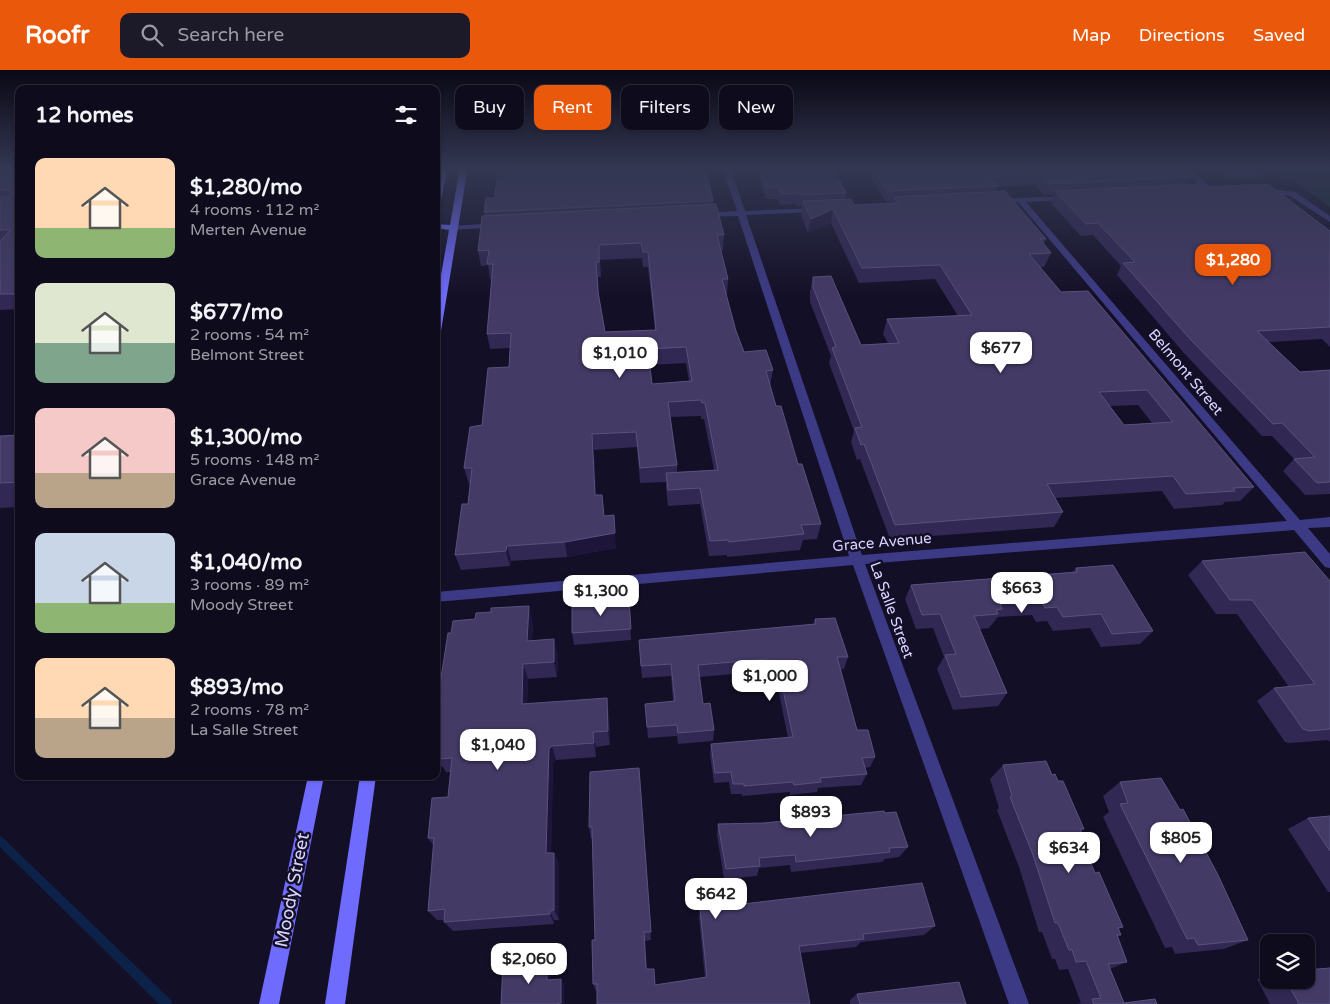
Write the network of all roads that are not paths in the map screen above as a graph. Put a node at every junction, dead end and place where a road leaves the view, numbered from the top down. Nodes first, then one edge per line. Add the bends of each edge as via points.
1 (455, 211) edge
2 (741, 211) edge
3 (810, 211) edge
4 (1029, 211) edge
5 (1317, 211) edge
6 (742, 214) junction
7 (692, 216) edge
8 (1330, 220) edge
9 (504, 225) edge
10 (440, 226) edge
11 (452, 228) junction
12 (440, 305) edge
13 (1330, 522) edge
14 (1296, 524) junction
15 (857, 560) junction
16 (1330, 563) edge
17 (440, 598) edge
18 (315, 780) edge
19 (367, 780) edge
20 (269, 1004) edge
21 (335, 1004) edge
22 (1020, 1004) edge

1 - 11 main road
2 - 6 street, La Salle Street
3 - 6 street
4 - 14 street, Belmont Street
5 - 8 street
6 - 7 street
6 - 15 street, La Salle Street
9 - 11 street
10 - 11 main road
11 - 12 main road
13 - 14 street, Grace Avenue
14 - 15 street, Grace Avenue
14 - 16 street, Belmont Street
15 - 17 street, Grace Avenue
15 - 22 street, La Salle Street
18 - 20 main road, Moody Street
19 - 21 main road

